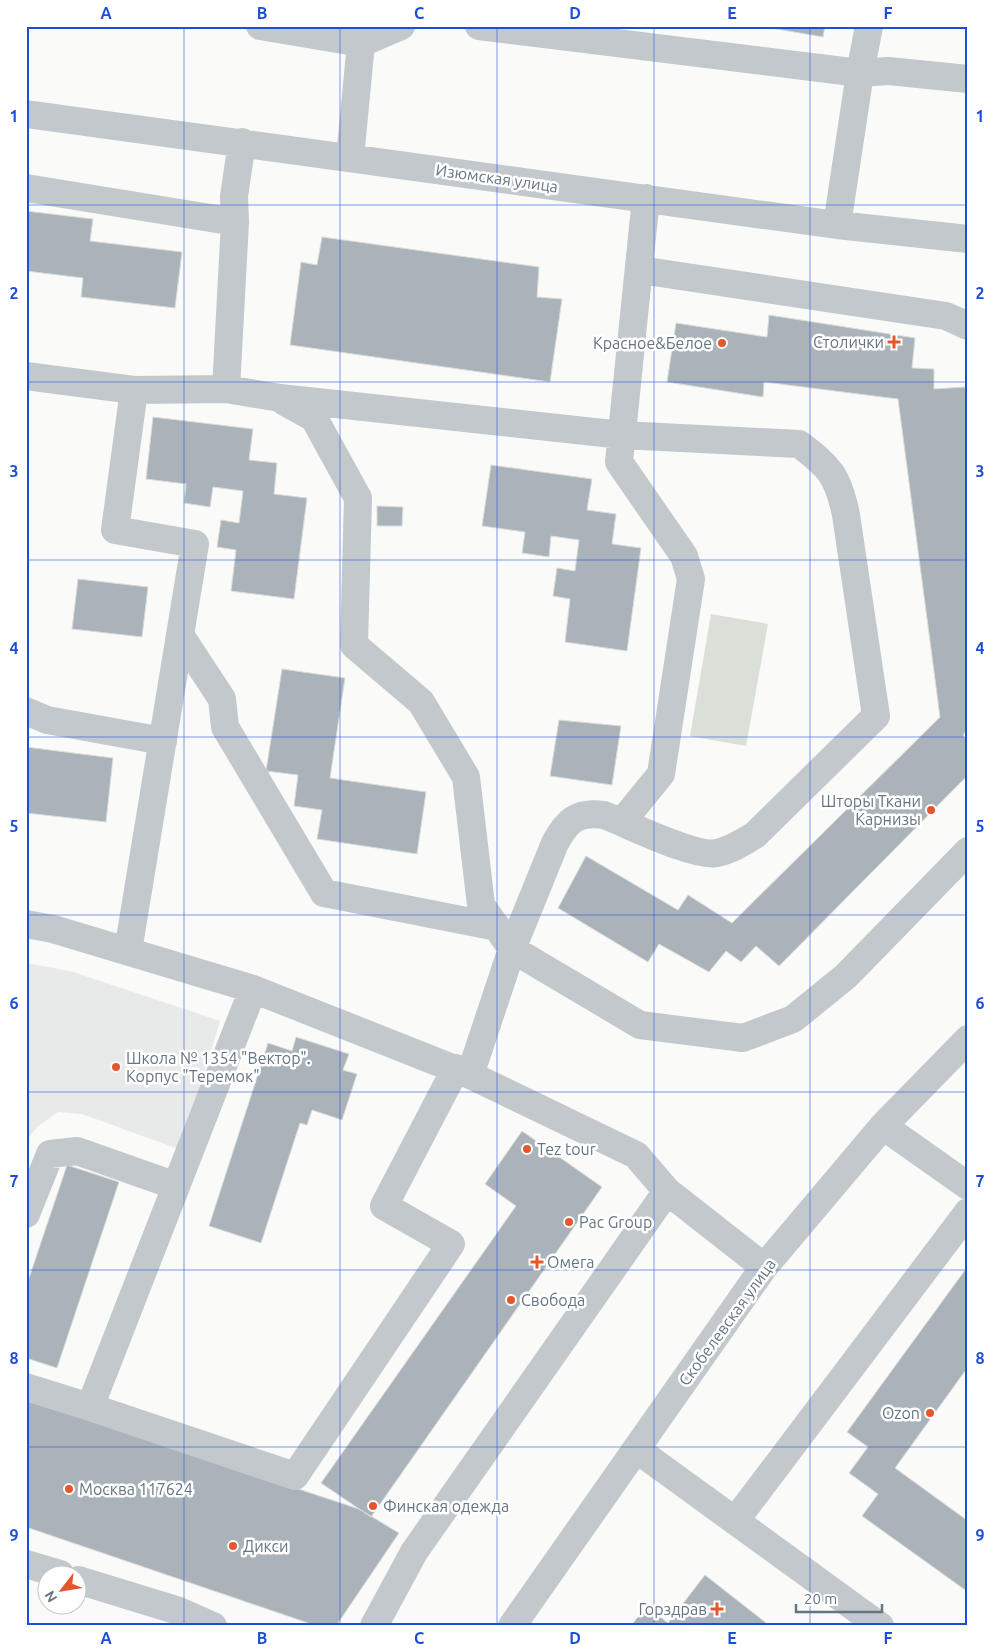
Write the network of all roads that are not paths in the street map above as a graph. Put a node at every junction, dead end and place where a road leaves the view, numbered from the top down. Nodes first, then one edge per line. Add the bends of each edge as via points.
1 (260, 26) edge
2 (401, 26) edge
3 (479, 26) edge
4 (869, 26) edge
5 (361, 43) junction
6 (860, 73) junction
7 (968, 80) edge
8 (26, 114) edge
9 (242, 142) junction
10 (350, 158) junction
11 (26, 188) edge
12 (646, 198) junction
13 (235, 222) junction
14 (837, 225) junction
15 (968, 239) edge
16 (640, 270) junction
17 (968, 326) edge
18 (26, 376) edge
19 (226, 389) junction
20 (134, 390) junction
21 (280, 398) junction
22 (622, 436) junction
23 (180, 635) junction
24 (26, 711) edge
25 (163, 741) junction
26 (622, 822) junction
27 (968, 851) edge
28 (26, 924) edge
29 (497, 927) junction
30 (512, 949) junction
31 (128, 951) junction
32 (253, 989) junction
33 (968, 1038) edge
34 (463, 1072) junction
35 (882, 1126) junction
36 (176, 1186) junction
37 (968, 1186) edge
38 (667, 1191) junction
39 (968, 1212) edge
40 (26, 1214) edge
41 (764, 1267) junction
42 (26, 1387) edge
43 (90, 1406) junction
44 (636, 1449) junction
45 (735, 1521) junction
46 (26, 1564) edge
47 (38, 1568) edge
48 (88, 1583) edge
49 (213, 1626) edge
50 (374, 1626) edge
51 (512, 1626) edge
52 (880, 1626) edge

1 - 5 street
2 - 5 street
3 - 6 street
4 - 6 street
5 - 10 street
6 - 7 street via 888,71
6 - 14 street
8 - 9 street, Изюмская улица
9 - 10 street, Изюмская улица
9 - 13 street via 234,196
10 - 12 street, Изюмская улица
11 - 13 street
12 - 14 street, Изюмская улица
12 - 16 street
13 - 19 street
14 - 15 street, Изюмская улица
16 - 17 street via 946,316
16 - 22 street
18 - 20 street
19 - 20 street
19 - 21 street
20 - 23 street via 115,530 195,544
21 - 22 street
21 - 29 street via 314,418 358,498 354,645 421,702 466,777 481,905
22 - 26 street via 619,462 684,556 691,579 660,774
22 - 26 street via 798,444 822,461 840,486 876,716 755,834 736,847 715,854 695,852
23 - 25 street
23 - 29 street via 222,699 225,727 324,893
24 - 25 street via 47,720
25 - 31 street
26 - 30 street via 589,813 575,818 564,828
27 - 30 street via 846,976 792,1019 743,1038 640,1025
28 - 31 street
29 - 30 street
30 - 34 street
31 - 32 street
32 - 34 street
32 - 36 street
33 - 35 street, Скобелевская улица
34 - 38 street via 636,1155
34 - 43 street via 384,1206 451,1244 295,1476
35 - 37 street
35 - 41 street, Скобелевская улица
36 - 40 street via 77,1150 50,1154
36 - 43 street
38 - 41 street
38 - 50 street via 424,1538
39 - 45 street
41 - 44 street, Скобелевская улица
42 - 43 street
44 - 45 street
44 - 51 street, Скобелевская улица
45 - 52 street
46 - 47 street
48 - 49 street via 179,1611

